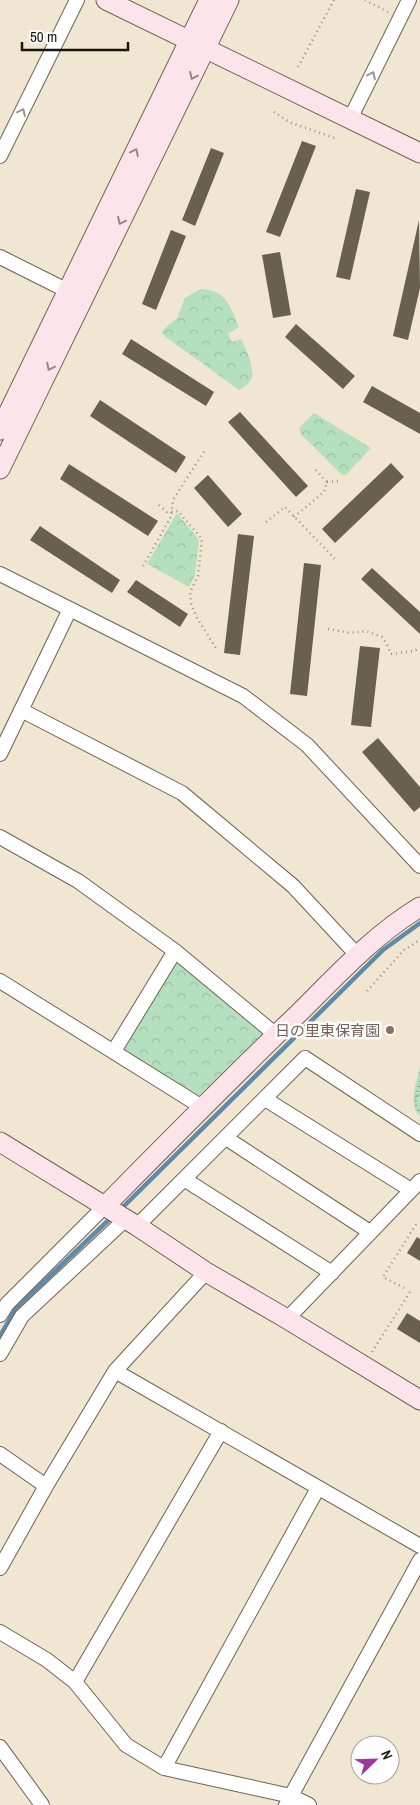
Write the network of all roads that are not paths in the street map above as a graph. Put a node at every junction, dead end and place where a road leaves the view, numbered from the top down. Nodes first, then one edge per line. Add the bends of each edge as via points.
1 (77, 0) edge
2 (106, 0) edge
3 (209, 0) edge
4 (229, 0) edge
5 (409, 0) edge
6 (188, 40) junction
7 (207, 49) junction
8 (350, 119) junction
9 (420, 153) edge
10 (0, 156) edge
11 (0, 257) edge
12 (68, 291) junction
13 (0, 430) edge
14 (0, 469) edge
15 (0, 574) edge
16 (70, 609) junction
17 (21, 710) junction
18 (0, 754) edge
19 (0, 837) edge
20 (420, 866) edge
21 (420, 907) edge
22 (176, 951) junction
23 (358, 956) junction
24 (0, 981) edge
25 (276, 1035) junction
26 (114, 1051) junction
27 (265, 1099) junction
28 (202, 1107) junction
29 (420, 1134) edge
30 (226, 1138) junction
31 (0, 1142) edge
32 (184, 1179) junction
33 (416, 1186) edge
34 (105, 1206) junction
35 (132, 1223) junction
36 (370, 1232) junction
37 (206, 1272) junction
38 (332, 1273) junction
39 (2, 1306) edge
40 (288, 1319) junction
41 (0, 1354) edge
42 (115, 1371) junction
43 (420, 1400) edge
44 (221, 1431) junction
45 (0, 1454) edge
46 (46, 1486) junction
47 (318, 1488) junction
48 (420, 1546) edge
49 (420, 1560) edge
50 (0, 1568) edge
51 (0, 1632) edge
52 (75, 1682) junction
53 (0, 1747) edge
54 (164, 1768) junction
55 (288, 1801) edge
56 (42, 1805) edge
57 (310, 1805) edge

10 -> 1 street
2 - 6 street
3 - 6 street
4 - 7 street
8 -> 5 street
6 - 7 street
12 -> 6 street
7 - 8 street
7 -> 14 street
8 - 9 street
11 - 12 street
12 - 13 street
15 - 16 street
16 - 17 street
16 - 20 street via 243,696 307,745
17 - 18 street
17 - 23 street via 182,793 293,886
19 - 22 street via 78,881
21 - 23 street via 398,920
22 - 25 street
22 - 26 street
23 - 25 street
24 - 26 street
25 - 28 street
26 - 28 street
27 - 29 street via 305,1058
27 - 30 street
27 - 33 street
28 - 34 street
30 - 32 street
30 - 36 street
31 - 34 street
32 - 35 street
32 - 38 street
33 - 36 street
34 - 35 street
34 - 39 street
35 - 37 street
35 - 41 street via 22,1316
36 - 38 street
37 - 40 street
37 - 42 street
38 - 40 street
40 - 43 street
42 - 44 street
42 - 46 street
44 - 47 street
44 - 52 street
45 - 46 street
46 - 50 street
47 - 48 street
47 - 54 street
49 - 55 street
51 - 52 street via 47,1660
52 - 54 street via 126,1745
53 - 56 street
54 - 55 street
55 - 57 street

